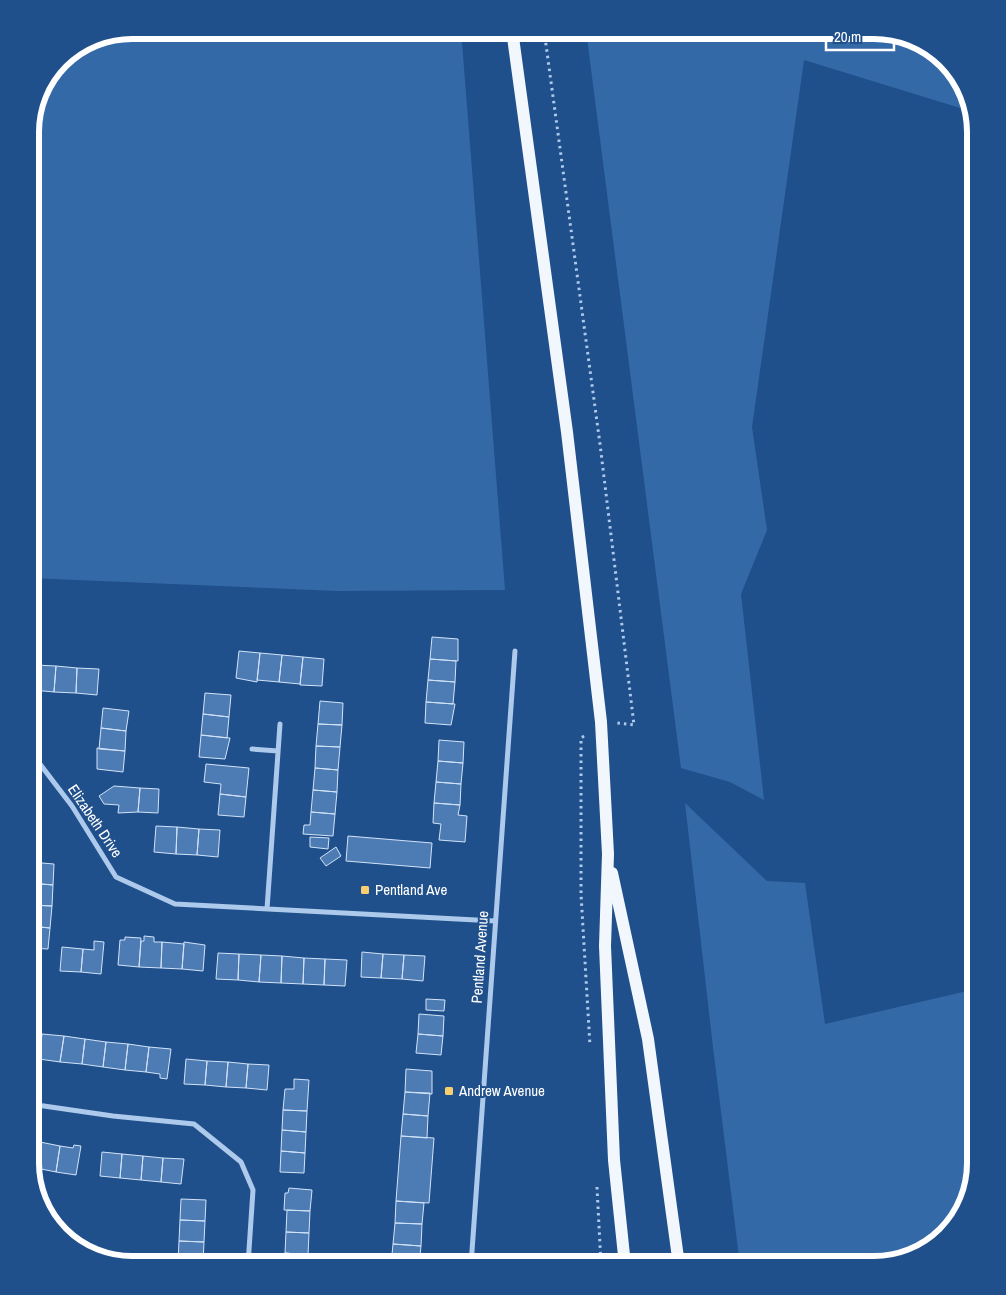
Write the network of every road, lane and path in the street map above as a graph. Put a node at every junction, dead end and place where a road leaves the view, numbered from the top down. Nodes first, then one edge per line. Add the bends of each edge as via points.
1 (513, 39) edge
2 (514, 651) dead end
3 (280, 724) dead end
4 (252, 749) dead end
5 (278, 750) junction
6 (39, 763) edge
7 (608, 854) junction
8 (267, 909) junction
9 (495, 922) junction
10 (39, 1105) edge
11 (249, 1256) edge
12 (472, 1256) edge
13 (624, 1256) edge
14 (678, 1256) edge

1 - 7 main road via 600,712
2 - 9 street, Pentland Avenue
3 - 5 street
4 - 5 street
5 - 8 street
6 - 8 street, Elizabeth Drive via 72,806 116,877 175,904
7 - 13 main road via 605,966 614,1160
7 - 14 main road via 648,1039
8 - 9 street, Elizabeth Drive
9 - 12 street, Pentland Avenue
10 - 11 street via 194,1124 241,1162 253,1190

